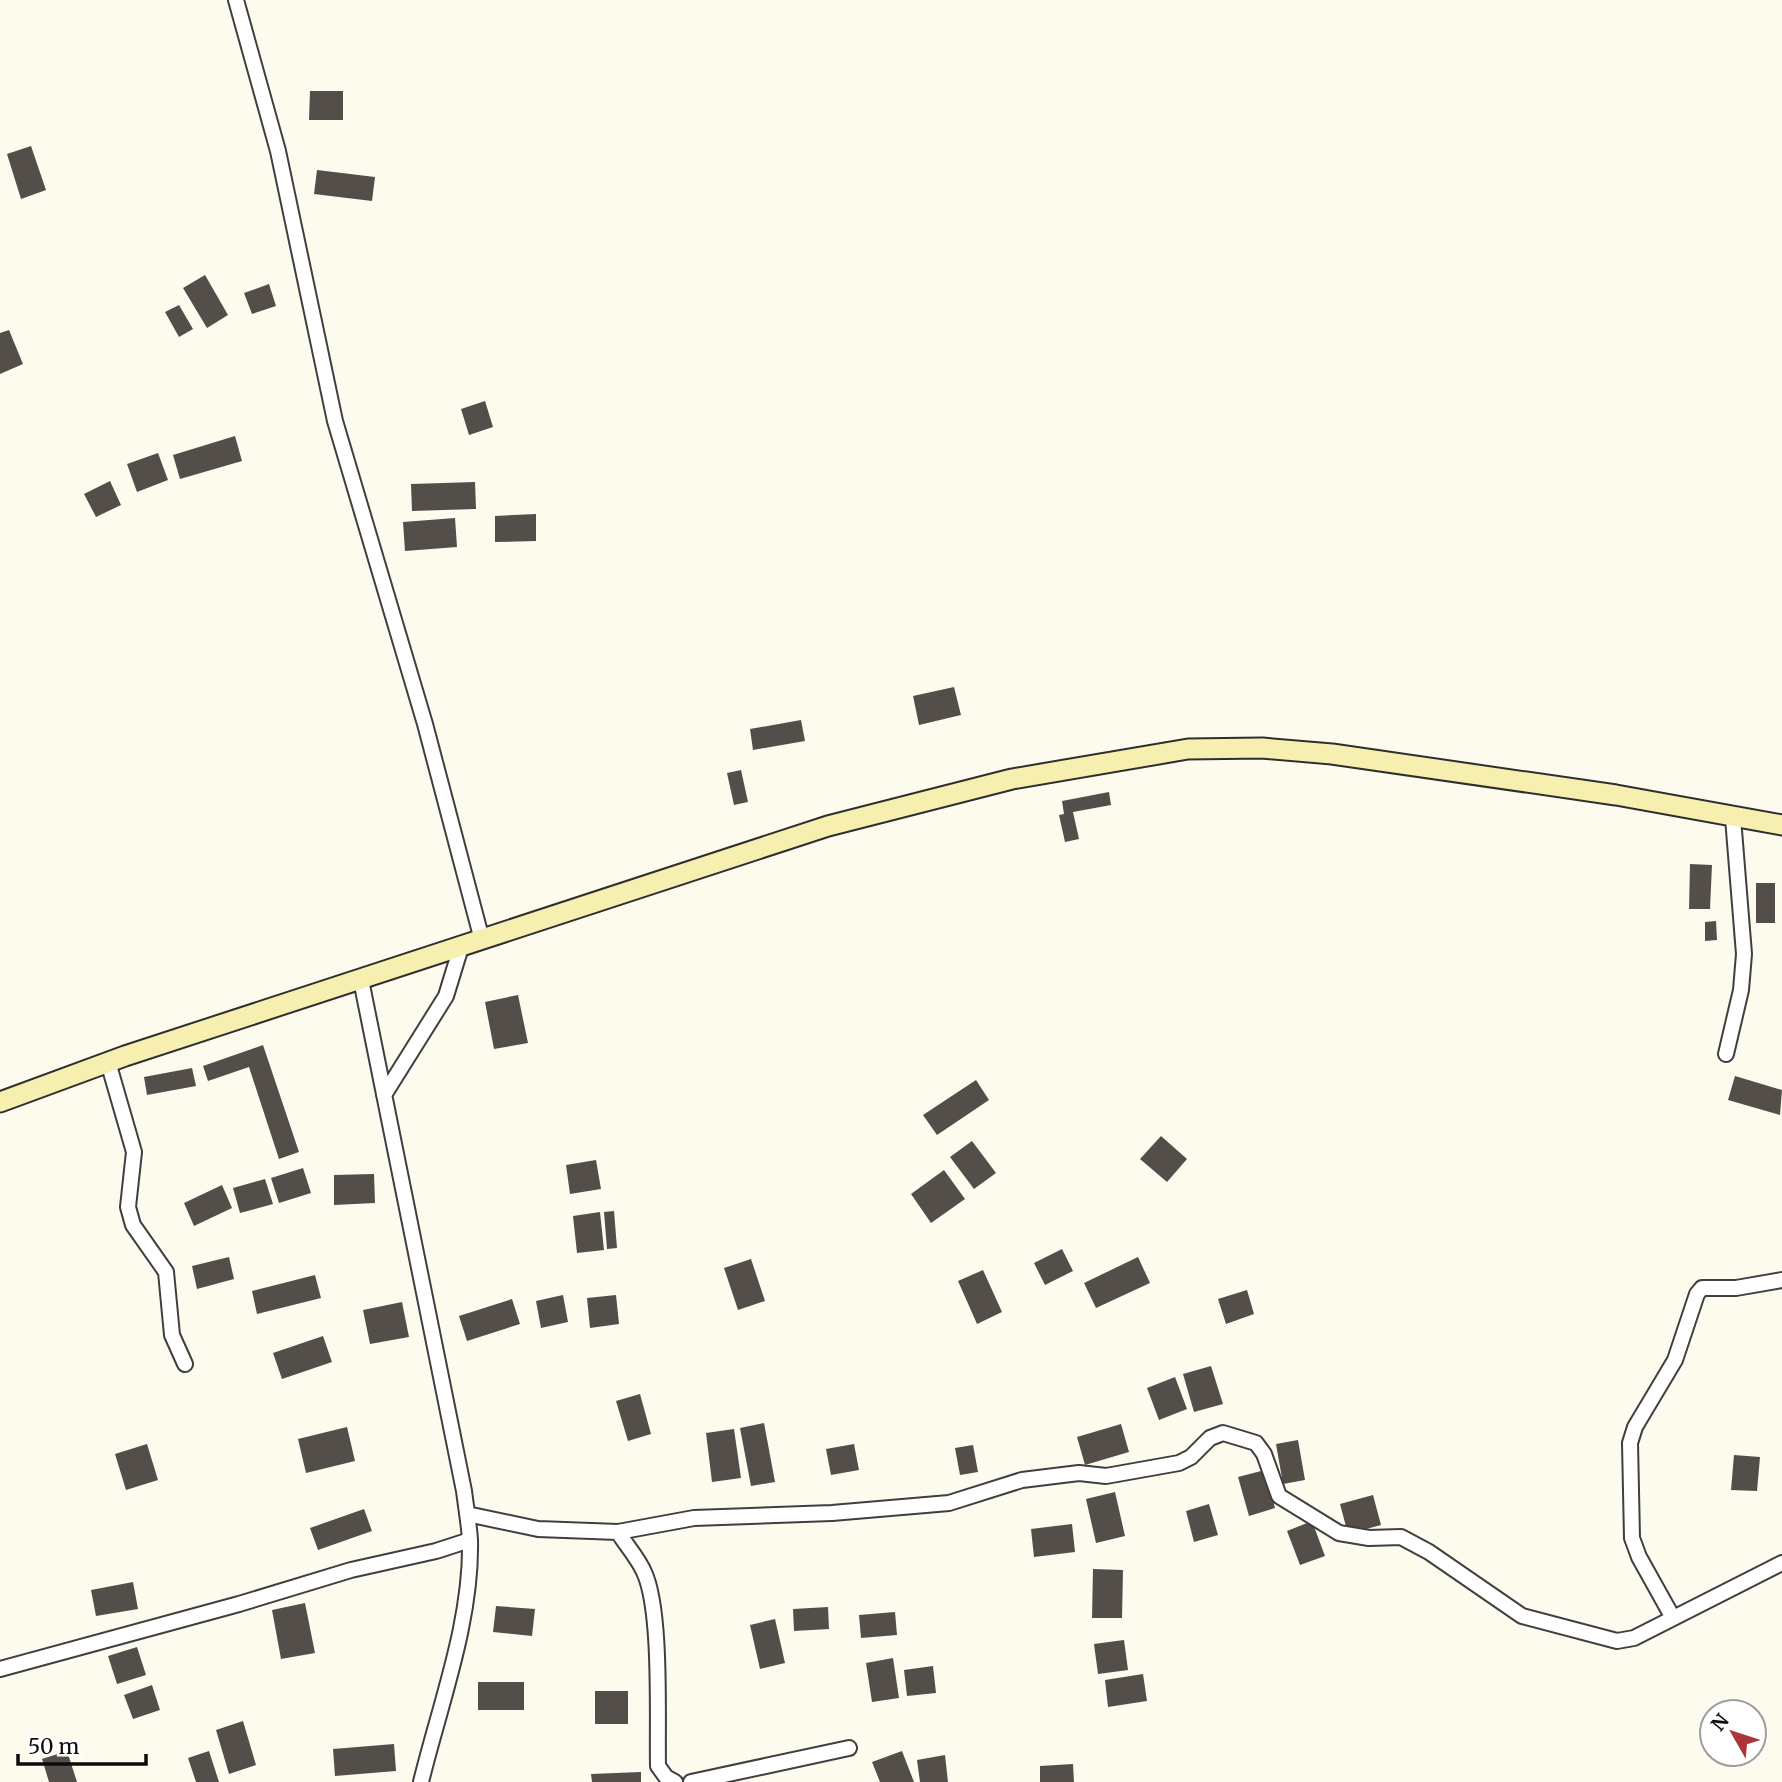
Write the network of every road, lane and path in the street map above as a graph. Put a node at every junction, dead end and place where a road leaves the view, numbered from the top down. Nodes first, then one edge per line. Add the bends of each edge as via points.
1 (236, 0) edge
2 (1734, 818) junction
3 (1782, 825) edge
4 (482, 940) junction
5 (461, 947) junction
6 (360, 980) junction
7 (1726, 1054) dead end
8 (108, 1062) junction
9 (384, 1096) junction
10 (0, 1102) edge
11 (1782, 1280) edge
12 (185, 1364) dead end
13 (467, 1514) junction
14 (618, 1532) junction
15 (470, 1540) junction
16 (1782, 1563) edge
17 (1673, 1618) junction
18 (0, 1669) edge
19 (849, 1748) dead end
20 (421, 1782) edge
21 (676, 1782) edge
22 (691, 1782) edge

1 - 4 street via 278,150 335,421 425,724
2 - 3 street
2 - 4 street via 1616,794 1332,754 1262,748 1188,749 1012,779 828,826
2 - 7 street via 1744,954
4 - 5 street
5 - 6 street
5 - 9 street via 446,996
6 - 8 street
6 - 9 street
8 - 10 street
8 - 12 street via 134,1152 128,1207 133,1225 166,1272 172,1335
9 - 13 street
11 - 17 street via 1702,1288 1696,1294 1675,1360 1635,1427 1630,1443 1632,1538
13 - 14 street via 538,1530
13 - 15 street
14 - 17 street via 694,1518 949,1503 1022,1480 1079,1473 1106,1476 1179,1463 1223,1433 1256,1443 1279,1496 1287,1503 1339,1533 1401,1537 1522,1616 1617,1641 1634,1638
14 - 21 street via 645,1573 655,1636 658,1766
15 - 18 street
15 - 20 street via 460,1628
16 - 17 street
19 - 22 street

